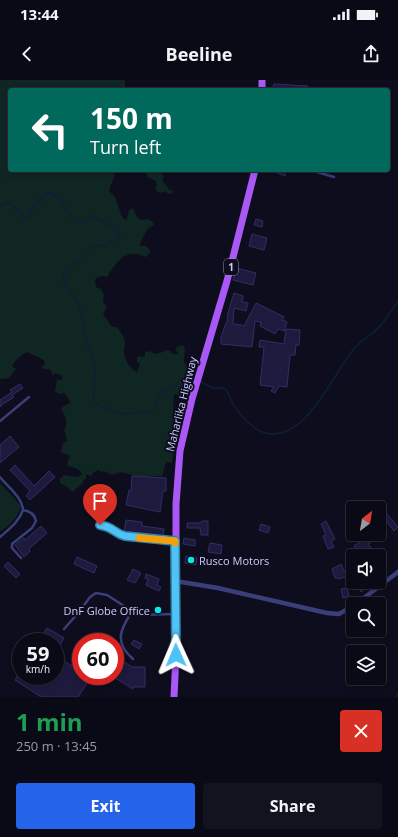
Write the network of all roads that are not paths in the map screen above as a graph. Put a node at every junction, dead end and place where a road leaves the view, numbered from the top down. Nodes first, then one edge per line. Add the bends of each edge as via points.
1 (254, 172) edge
2 (317, 172) edge
3 (334, 177) dead end
4 (29, 397) dead end
5 (0, 421) edge
6 (0, 477) edge
7 (23, 510) junction
8 (100, 525) dead end
9 (0, 537) edge
10 (175, 541) junction
11 (21, 558) dead end
12 (398, 572) edge
13 (175, 581) junction
14 (365, 597) edge
15 (346, 611) edge
16 (132, 612) junction
17 (175, 614) junction
18 (64, 629) dead end
19 (133, 659) dead end
20 (174, 697) edge

1 - 10 main road, Maharlika Highway / 1 via 180,451
2 - 3 lane
4 - 5 lane
6 - 7 lane via 22,503
7 - 9 lane via 21,516
7 - 11 lane via 33,514 36,521 32,528 12,544 12,548
8 - 10 lane via 109,526 120,535
10 - 13 main road, Maharlika Highway / 1
12 - 14 street
13 - 15 street via 334,614
13 - 17 main road, Maharlika Highway / 1
16 - 17 lane via 138,615
16 - 18 lane via 107,595 96,593
16 - 19 lane via 122,628 121,636 125,652
17 - 20 main road, Maharlika Highway / 1

